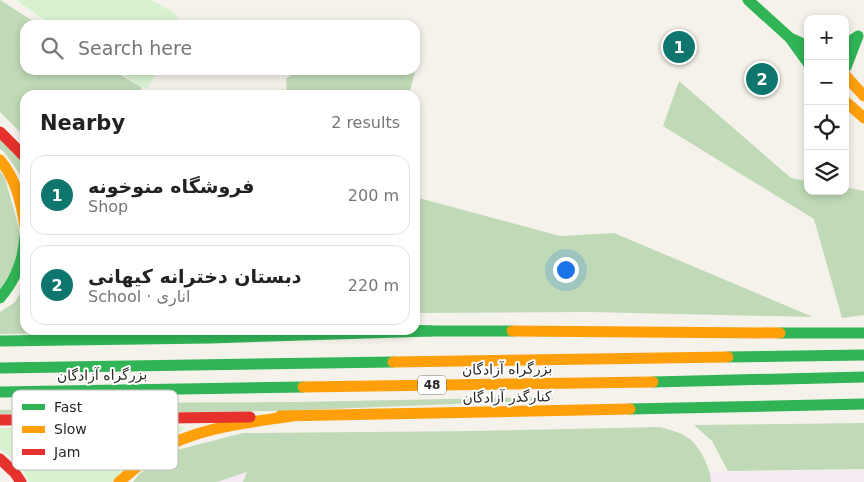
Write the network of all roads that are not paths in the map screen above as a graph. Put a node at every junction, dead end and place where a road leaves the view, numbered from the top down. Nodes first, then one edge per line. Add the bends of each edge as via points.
1 (748, 0) edge
2 (861, 33) edge
3 (790, 38) junction
4 (849, 42) edge
5 (804, 44) edge
6 (806, 60) edge
7 (849, 60) edge
8 (849, 74) edge
9 (864, 96) edge
10 (849, 105) edge
11 (864, 118) edge
12 (0, 132) edge
13 (20, 152) edge
14 (0, 160) edge
15 (20, 201) edge
16 (20, 268) edge
17 (0, 298) edge
18 (420, 330) edge
19 (420, 331) edge
20 (431, 331) junction
21 (864, 333) edge
22 (305, 335) edge
23 (0, 341) edge
24 (864, 355) edge
25 (0, 368) edge
26 (864, 377) edge
27 (134, 390) edge
28 (862, 405) edge
29 (292, 416) junction
30 (178, 418) edge
31 (178, 440) edge
32 (0, 459) edge
33 (12, 470) edge
34 (13, 470) edge
35 (131, 470) edge
36 (21, 482) edge
37 (119, 482) edge

1 - 3 main road
2 - 4 main road
2 - 7 main road
3 - 5 main road
3 - 6 main road
8 - 9 main road
10 - 11 main road
12 - 13 main road
14 - 15 main road via 10,174
16 - 17 main road
18 - 20 main road
19 - 20 main road
20 - 21 main road
22 - 23 main road
24 - 25 main road, بزرگراه آزادگان / 48
26 - 27 main road, بزرگراه آزادگان / 48
28 - 29 main road, کنارگذر آزادگان
29 - 30 main road, کنارگذر آزادگان
29 - 31 main road via 218,428
32 - 33 main road
34 - 36 main road
35 - 37 main road

